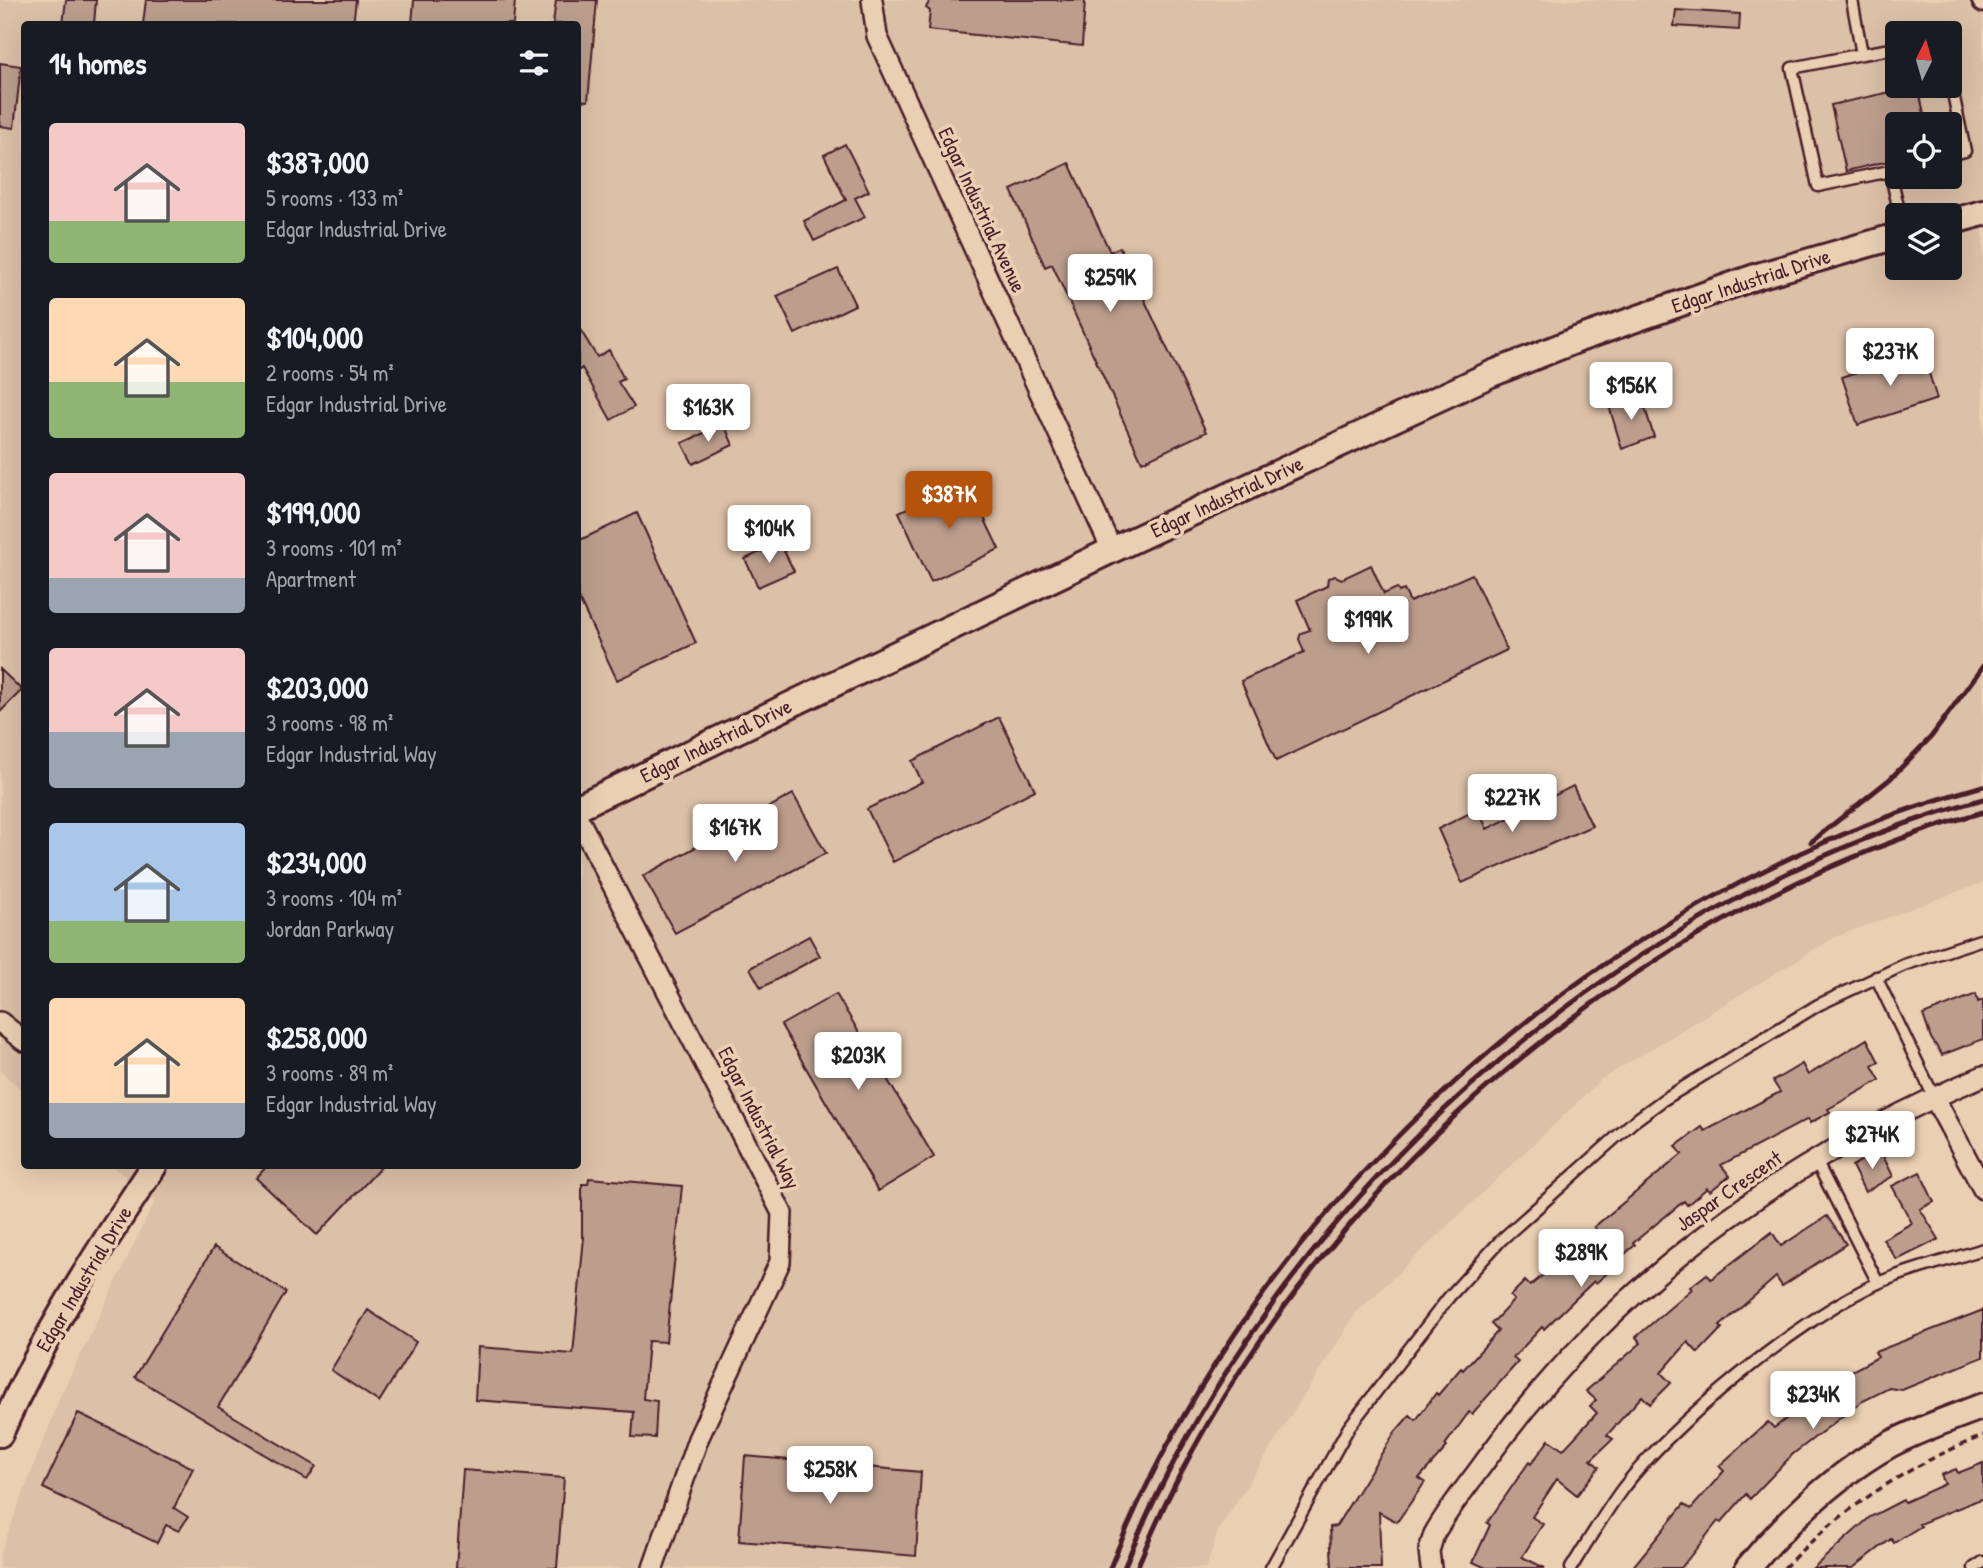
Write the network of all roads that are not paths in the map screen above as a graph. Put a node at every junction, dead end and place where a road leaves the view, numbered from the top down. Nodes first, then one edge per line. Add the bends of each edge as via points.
1 (872, 0) edge
2 (1852, 0) edge
3 (1885, 50) edge
4 (1862, 54) junction
5 (1962, 137) edge
6 (1962, 152) edge
7 (1885, 172) edge
8 (1983, 214) edge
9 (1962, 219) edge
10 (1885, 239) edge
11 (1112, 550) junction
12 (581, 806) edge
13 (581, 824) edge
14 (1983, 939) edge
15 (1875, 977) junction
16 (0, 1022) edge
17 (21, 1039) edge
18 (1983, 1076) edge
19 (1934, 1097) junction
20 (1815, 1158) junction
21 (152, 1169) edge
22 (1983, 1189) edge
23 (1983, 1249) edge
24 (1878, 1283) junction
25 (1983, 1406) edge
26 (0, 1434) edge
27 (1983, 1562) edge
28 (653, 1568) edge
29 (1272, 1568) edge
30 (1431, 1568) edge
31 (1571, 1568) edge
32 (1748, 1568) edge
33 (1974, 1568) edge

1 - 11 street, Edgar Industrial Avenue via 877,36
2 - 4 lane
3 - 4 lane
4 - 7 lane via 1791,68 1818,186
5 - 6 lane
8 - 9 street
10 - 11 street, Edgar Industrial Drive via 1758,276 1491,374
11 - 12 street, Edgar Industrial Drive
13 - 28 street, Edgar Industrial Way via 782,1213 780,1262 698,1439
14 - 15 lane
15 - 19 lane
15 - 29 lane via 1786,1024 1664,1100 1633,1122 1501,1240 1449,1297 1349,1427
16 - 17 street
18 - 19 street, Jaspar Crescent
19 - 20 street, Jaspar Crescent
19 - 22 street
20 - 24 lane
20 - 30 street, Jaspar Crescent via 1684,1250 1585,1340 1518,1416 1442,1521 1431,1543
21 - 26 street, Edgar Industrial Drive via 84,1272 25,1377
23 - 24 lane
24 - 31 lane via 1793,1336 1677,1431 1621,1491
25 - 32 street via 1890,1444 1845,1473
27 - 33 lane

